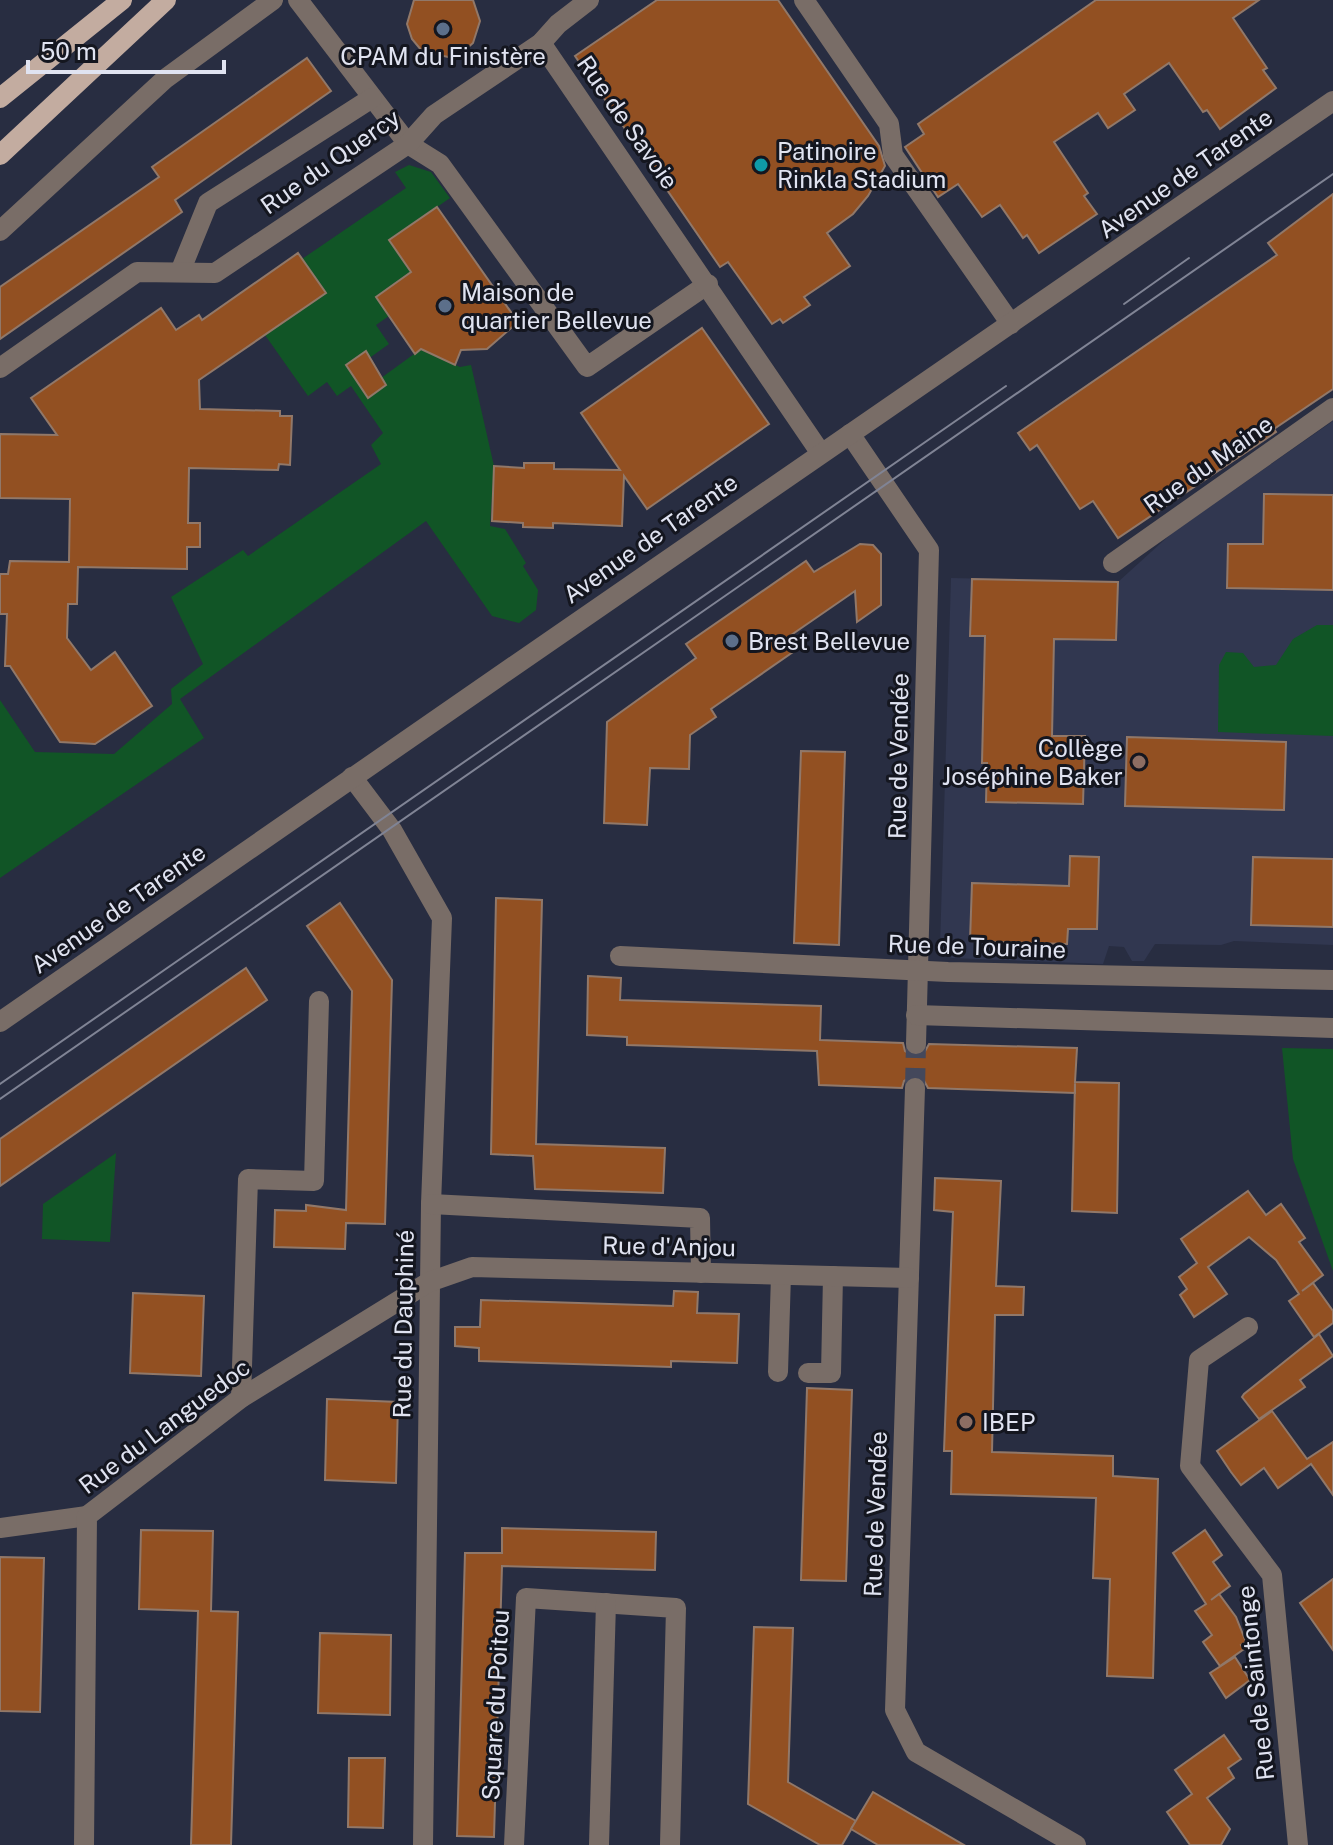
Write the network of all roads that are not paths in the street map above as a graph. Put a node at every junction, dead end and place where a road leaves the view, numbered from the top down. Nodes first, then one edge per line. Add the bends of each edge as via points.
1 (122, 0) edge
2 (166, 0) edge
3 (273, 0) edge
4 (298, 0) edge
5 (589, 0) edge
6 (804, 0) edge
7 (541, 43) junction
8 (0, 98) edge
9 (372, 98) junction
10 (1333, 101) edge
11 (408, 144) junction
12 (0, 155) edge
13 (0, 231) edge
14 (180, 272) junction
15 (708, 284) junction
16 (1011, 324) junction
17 (0, 368) edge
18 (1333, 408) edge
19 (850, 434) junction
20 (820, 452) junction
21 (1113, 563) dead end
22 (352, 777) junction
23 (620, 956) dead end
24 (918, 970) junction
25 (1333, 980) edge
26 (319, 1001) dead end
27 (916, 1015) junction
28 (0, 1022) edge
29 (1333, 1028) edge
30 (916, 1044) tunnel mouth
31 (915, 1088) tunnel mouth
32 (431, 1204) junction
33 (701, 1273) junction
34 (781, 1275) junction
35 (833, 1276) junction
36 (909, 1278) junction
37 (429, 1282) junction
38 (1248, 1327) dead end
39 (778, 1372) dead end
40 (808, 1373) dead end
41 (241, 1398) junction
42 (87, 1516) junction
43 (0, 1528) edge
44 (606, 1603) junction
45 (84, 1845) edge
46 (423, 1845) edge
47 (514, 1845) edge
48 (599, 1845) edge
49 (670, 1845) edge
50 (1076, 1845) edge
51 (1298, 1845) edge

1 - 8 main road
2 - 12 main road
3 - 13 street via 165,79
4 - 9 street
5 - 7 street
6 - 16 street via 889,124 893,155
7 - 11 street, Rue du Quercy via 434,115
7 - 15 street, Rue de Savoie
9 - 11 street
9 - 14 street, Rue du Quercy via 208,203
10 - 16 street, Avenue de Tarente
11 - 14 street, Rue du Quercy via 215,273
11 - 15 street via 440,164 587,367
14 - 17 street, Rue du Quercy via 137,272
15 - 20 street, Rue de Savoie
16 - 19 street, Avenue de Tarente
18 - 21 street, Rue du Maine
19 - 20 street, Avenue de Tarente
19 - 24 street, Rue de Vendée via 929,550
20 - 22 street, Avenue de Tarente
22 - 28 street, Avenue de Tarente
22 - 32 street, Rue du Dauphiné via 385,819 442,918
23 - 24 street, Rue de Touraine
24 - 25 street, Rue de Touraine
24 - 27 street, Rue de Vendée
26 - 41 street via 314,1181 248,1179
27 - 29 street
27 - 30 street, Rue de Vendée
31 - 36 street, Rue de Vendée
32 - 33 street via 700,1218
32 - 37 street, Rue du Dauphiné
33 - 34 street, Rue d'Anjou
33 - 37 street, Rue d'Anjou via 472,1267
34 - 35 street, Rue d'Anjou
34 - 39 street
35 - 36 street, Rue d'Anjou
35 - 40 street via 831,1373
36 - 50 street, Rue de Vendée via 895,1710 916,1752
37 - 41 street, Rue du Languedoc
37 - 46 street, Rue du Dauphiné
38 - 51 street, Rue de Saintonge via 1199,1360 1190,1466 1272,1575
41 - 42 street, Rue du Languedoc
42 - 43 street
42 - 45 street, Rue du Languedoc
44 - 47 street, Square du Poitou via 526,1598
44 - 48 street
44 - 49 street, Square du Poitou via 676,1608

